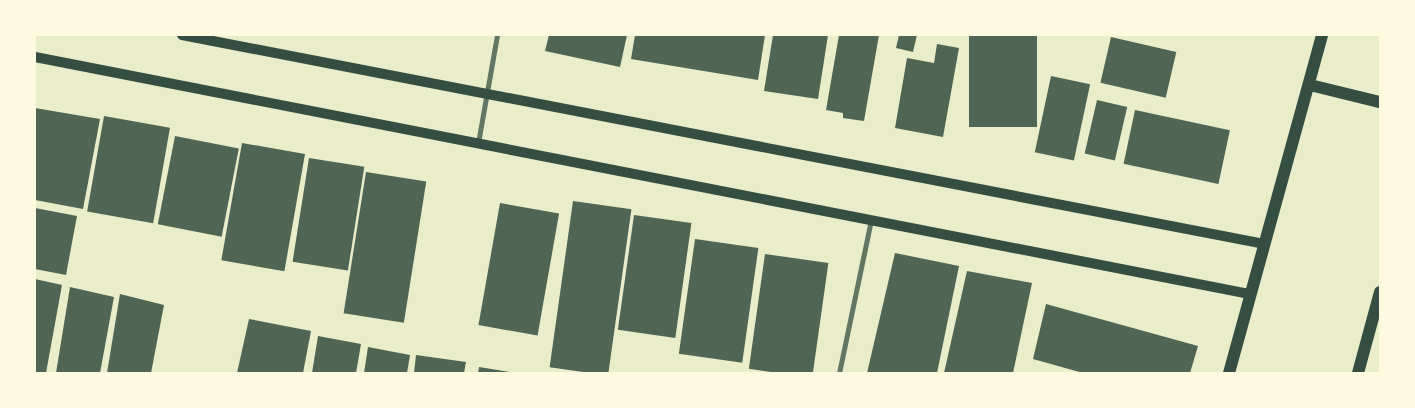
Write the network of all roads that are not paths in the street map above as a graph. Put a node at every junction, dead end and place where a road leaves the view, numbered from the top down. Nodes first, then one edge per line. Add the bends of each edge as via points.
1 (182, 35) edge
2 (497, 35) edge
3 (1322, 35) edge
4 (35, 56) edge
5 (1310, 85) junction
6 (486, 94) junction
7 (1380, 102) edge
8 (478, 143) junction
9 (871, 220) junction
10 (1264, 244) junction
11 (1380, 292) edge
12 (1250, 294) junction
13 (839, 373) edge
14 (1229, 373) edge
15 (1358, 373) edge

1 - 6 main road
2 - 6 street
3 - 5 main road
4 - 8 main road
5 - 7 main road
5 - 10 main road
6 - 8 street
6 - 10 main road
8 - 9 main road
9 - 12 main road
9 - 13 street
10 - 12 main road
11 - 15 main road
12 - 14 main road

